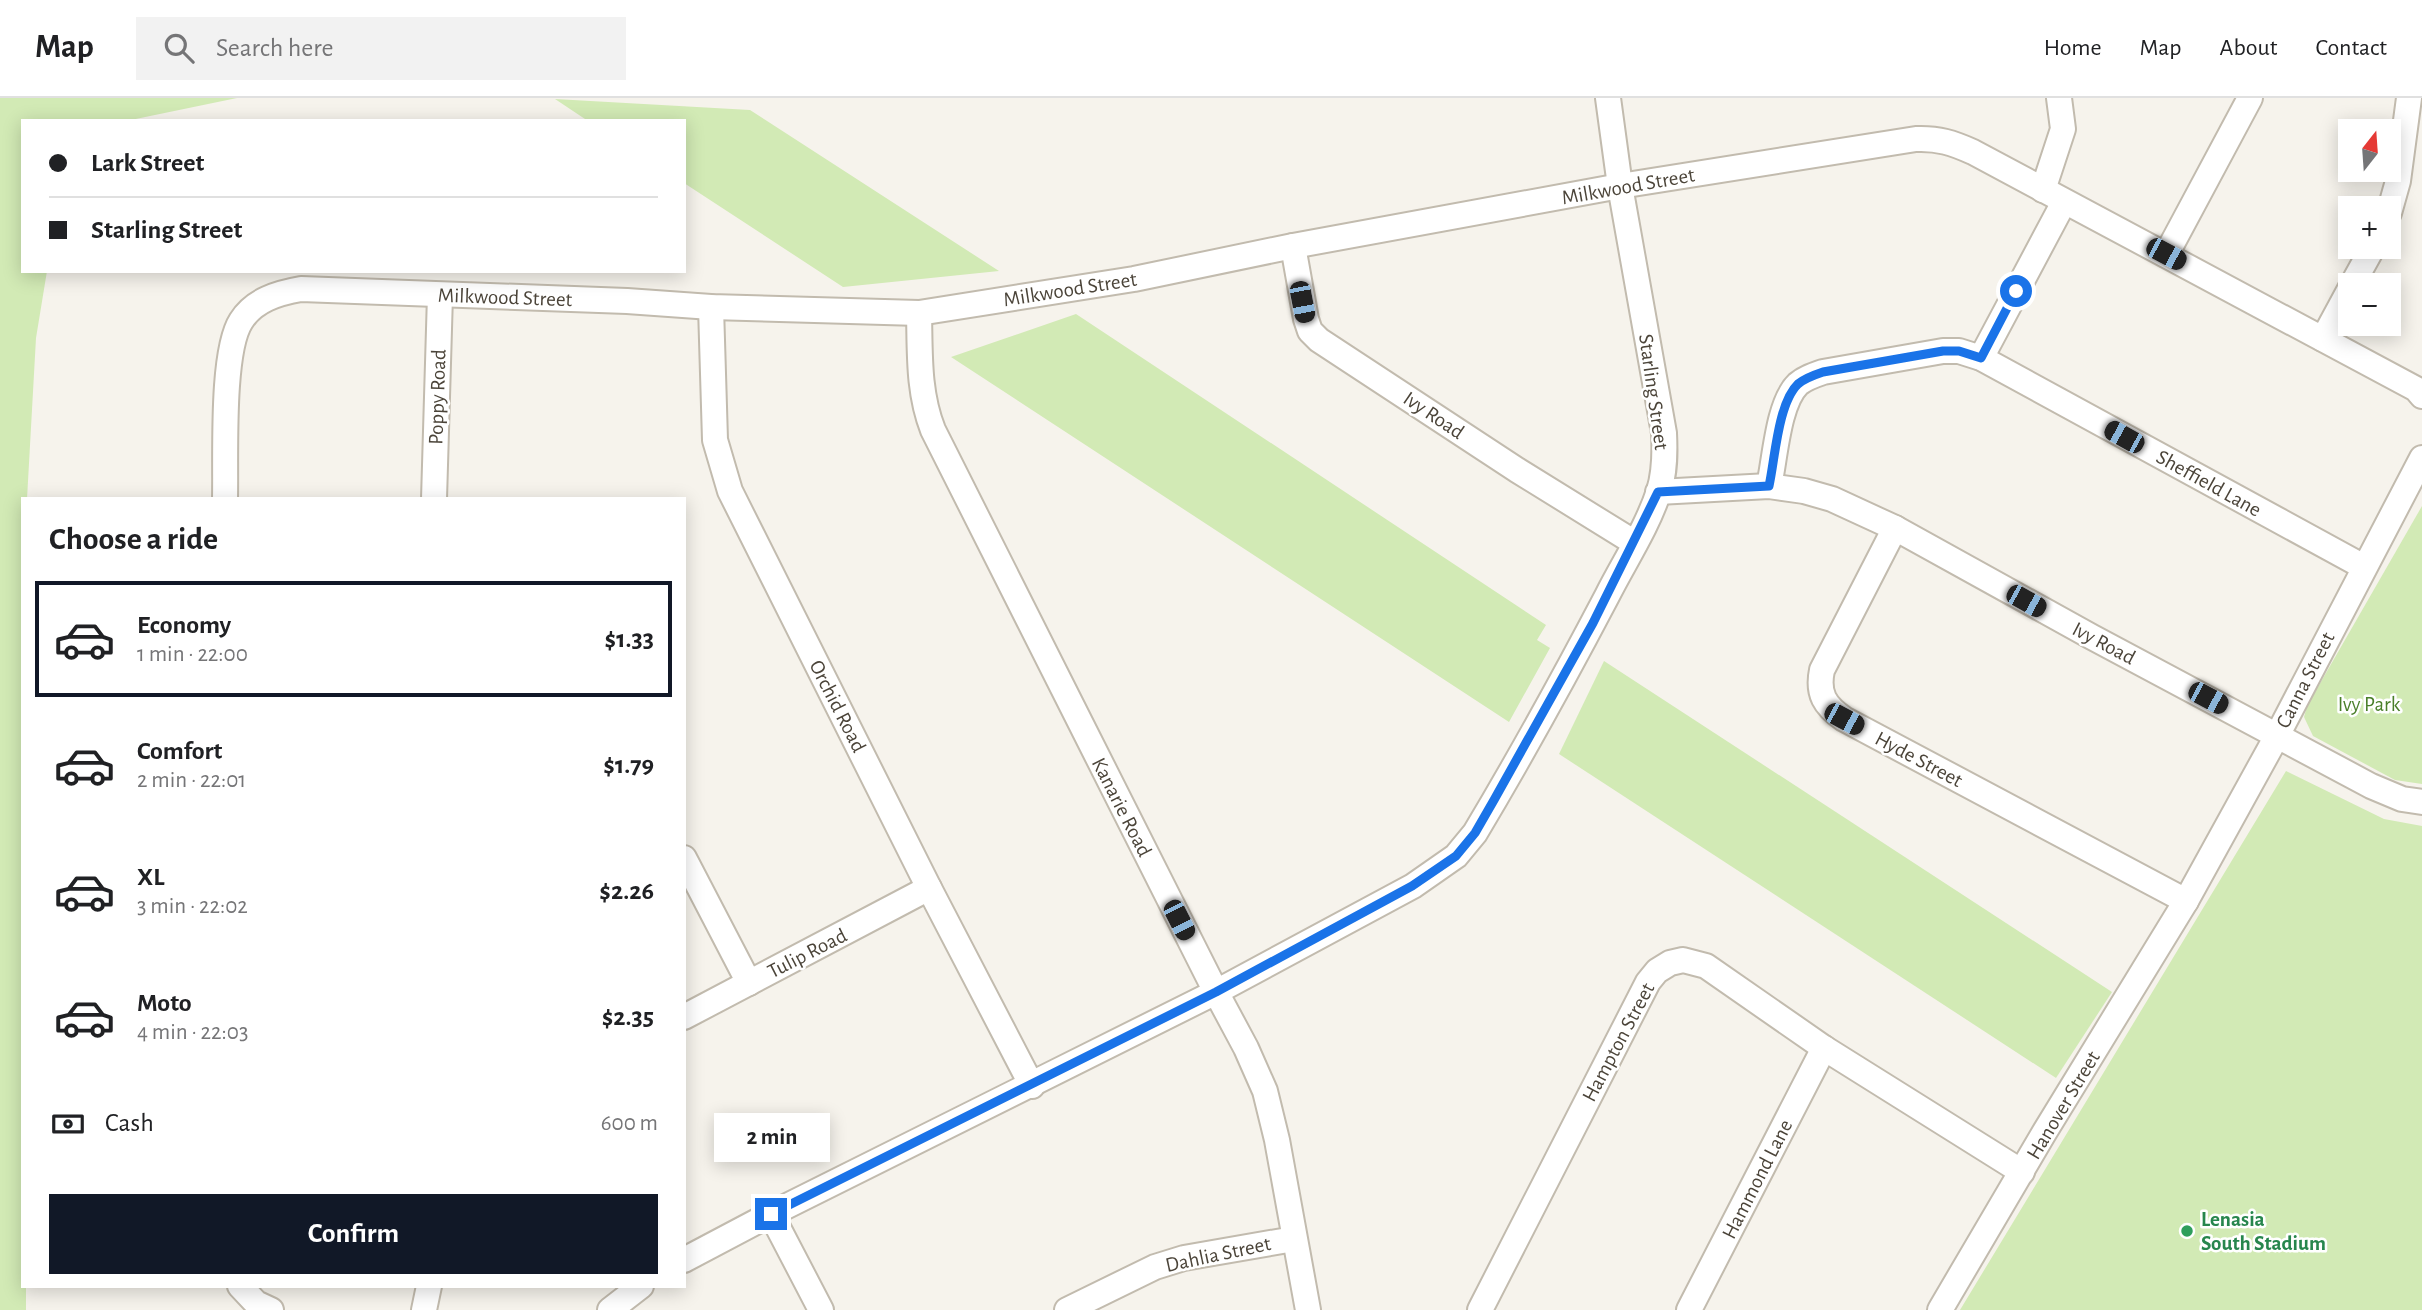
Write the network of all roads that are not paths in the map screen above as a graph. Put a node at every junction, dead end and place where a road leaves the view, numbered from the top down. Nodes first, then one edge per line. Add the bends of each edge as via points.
1 (1608, 98) edge
2 (2059, 98) edge
3 (2250, 98) edge
4 (2409, 98) edge
5 (1620, 186) junction
6 (2054, 196) junction
7 (2394, 196) edge
8 (1293, 246) junction
9 (2166, 254) junction
10 (440, 295) junction
11 (711, 307) junction
12 (2338, 311) edge
13 (919, 313) junction
14 (2323, 339) junction
15 (1981, 358) junction
16 (2422, 396) edge
17 (2422, 458) edge
18 (1769, 486) junction
19 (1658, 492) junction
20 (226, 497) edge
21 (434, 497) edge
22 (1895, 528) junction
23 (1635, 543) junction
24 (2364, 567) junction
25 (2278, 734) junction
26 (2422, 802) edge
27 (686, 862) edge
28 (929, 888) junction
29 (2186, 901) junction
30 (749, 983) junction
31 (1216, 992) junction
32 (686, 1016) edge
33 (1824, 1048) junction
34 (1032, 1086) junction
35 (2022, 1172) junction
36 (771, 1214) junction
37 (1294, 1239) junction
38 (686, 1259) edge
39 (242, 1288) edge
40 (429, 1288) edge
41 (638, 1288) edge
42 (271, 1310) edge
43 (424, 1310) edge
44 (611, 1310) edge
45 (821, 1310) edge
46 (1068, 1310) edge
47 (1308, 1310) edge
48 (1480, 1310) edge
49 (1689, 1310) edge
50 (1940, 1310) edge

1 - 5 street, Starling Street
2 - 6 street via 2063,129
3 - 9 street
4 - 7 street
5 - 6 street, Milkwood Street via 1933,138 1973,152
5 - 8 street, Milkwood Street
5 - 19 street, Starling Street via 1664,433
6 - 9 street
6 - 15 street
8 - 13 street, Milkwood Street via 1134,279
8 - 23 street, Ivy Road via 1306,319 1319,340
9 - 14 street
10 - 11 street, Milkwood Street
10 - 20 street, Milkwood Street via 301,289 282,292 252,308 241,320 230,352
10 - 21 street, Poppy Road
11 - 13 street, Milkwood Street
11 - 28 street, Orchid Road via 715,440 730,491
12 - 14 street
13 - 31 street, Kanarie Road via 921,392 933,430
14 - 16 street
15 - 18 street, Sheffield Lane via 1943,351 1810,377 1789,397
15 - 24 street, Sheffield Lane
17 - 24 street, Canna Street
18 - 19 street, Ivy Road
18 - 22 street, Ivy Road via 1832,499
19 - 23 street, Starling Street
22 - 25 street, Ivy Road
22 - 29 street, Hyde Street via 1822,670 1821,696 1832,711
23 - 31 street, Starling Street via 1494,800 1456,856 1412,886
24 - 25 street, Canna Street
25 - 26 street, Ivy Road via 2371,786
25 - 29 street, Canna Street
27 - 30 street
28 - 30 street, Tulip Road
28 - 34 street, Orchid Road
29 - 35 street, Hanover Street
30 - 32 street, Tulip Road
31 - 34 street, Starling Street
31 - 37 street, Kanarie Road via 1265,1091
33 - 35 street, Hampton Street
33 - 48 street, Hampton Street via 1706,966 1683,960 1657,971 1610,1053
33 - 49 street, Hammond Lane
34 - 36 street, Starling Street
35 - 50 street, Hanover Street
36 - 38 street, Starling Street
36 - 45 street
37 - 46 street, Dahlia Street via 1155,1267
37 - 47 street, Kanarie Road
39 - 42 street
40 - 43 street
41 - 44 street

